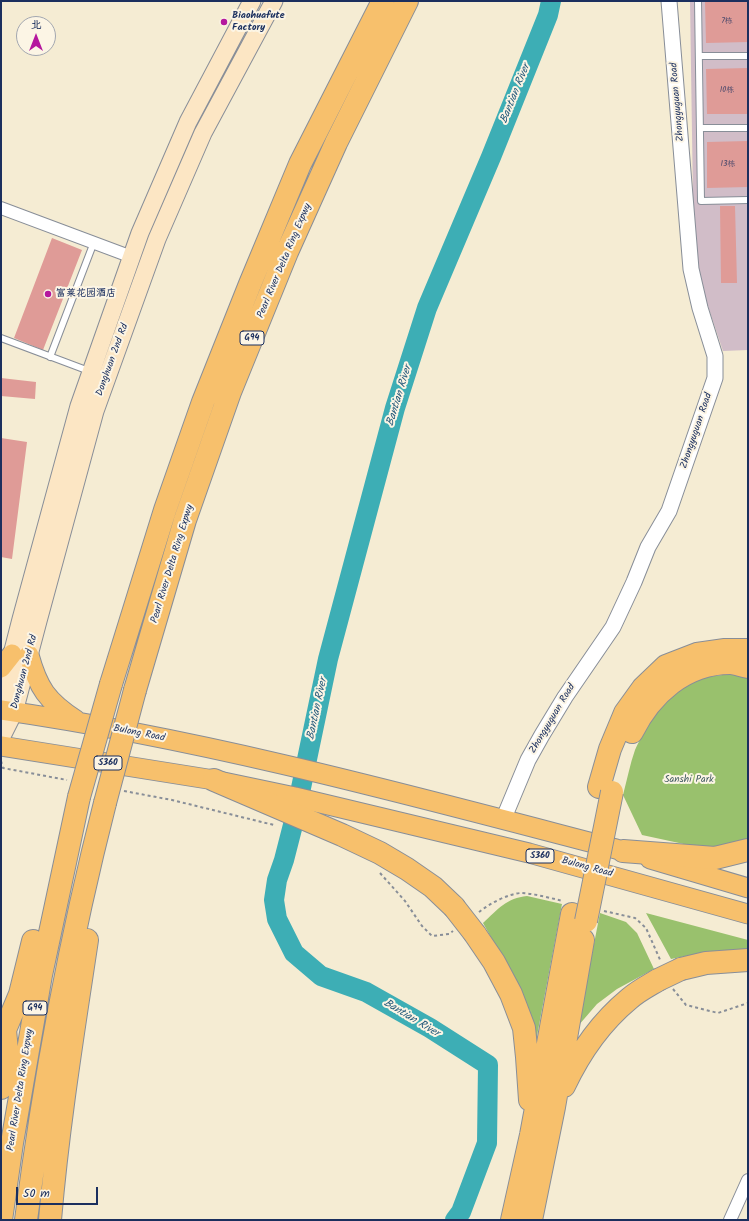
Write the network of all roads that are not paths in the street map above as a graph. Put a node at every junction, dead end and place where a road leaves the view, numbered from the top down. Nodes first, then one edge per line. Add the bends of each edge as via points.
1 (252, 1) edge
2 (274, 1) edge
3 (383, 1) edge
4 (407, 1) edge
5 (669, 1) edge
6 (698, 1) edge
7 (699, 56) junction
8 (748, 56) edge
9 (700, 128) junction
10 (748, 128) edge
11 (748, 200) edge
12 (1, 208) edge
13 (94, 242) junction
14 (132, 257) junction
15 (1, 338) edge
16 (50, 357) junction
17 (91, 372) junction
18 (748, 650) edge
19 (14, 659) edge
20 (748, 667) edge
21 (1, 697) edge
22 (8, 711) edge
23 (80, 723) junction
24 (1, 738) edge
25 (1, 746) edge
26 (214, 780) junction
27 (76, 789) junction
28 (606, 789) junction
29 (504, 820) junction
30 (95, 844) junction
31 (748, 850) edge
32 (623, 851) junction
33 (748, 888) edge
34 (581, 912) junction
35 (748, 914) edge
36 (748, 960) edge
37 (1, 1088) edge
38 (554, 1107) junction
39 (531, 1135) junction
40 (748, 1180) edge
41 (745, 1195) edge
42 (1, 1220) edge
43 (26, 1220) edge
44 (50, 1220) edge
45 (512, 1220) edge
46 (531, 1220) edge
47 (730, 1220) edge

1 - 14 main road, Donghuan 2nd Rd via 188,122
2 - 19 main road, Donghuan 2nd Rd via 202,133 157,238 95,411
3 - 27 highway, G94, bridge via 300,164 203,402 165,510
4 - 30 highway, Pearl River Delta Ring Expwy / G94, bridge via 336,143 287,252 230,392 185,520 135,690 112,797
5 - 29 street, Zhongyuguan Road via 691,269 715,356 715,378 669,511 648,547 612,627 538,741
6 - 7 lane
7 - 8 lane
7 - 9 lane
9 - 10 lane
9 - 11 lane via 701,201
12 - 13 street
13 - 14 street
13 - 16 lane
14 - 17 main road, Donghuan 2nd Rd
15 - 16 lane
16 - 17 lane
17 - 19 main road, Donghuan 2nd Rd via 79,406
18 - 28 highway via 697,654 666,666 643,688 625,713 610,749
19 - 21 main road, Donghuan 2nd Rd
19 - 22 main road, Donghuan 2nd Rd
19 - 23 main road via 34,675 53,703
20 - 28 highway via 731,663 704,666 680,676 659,693 639,718
22 - 23 main road, Bulong Road
22 - 24 main road, Donghuan 2nd Rd
23 - 29 main road, Bulong Road via 275,763
25 - 26 main road, S360
26 - 35 main road, Bulong Road / S360 via 529,853
26 - 39 highway via 380,853 433,887 494,962 511,994 524,1028 528,1057
27 - 37 highway via 20,994 5,1030 7,1051
27 - 42 highway, Pearl River Delta Ring Expwy / G94 via 41,975
28 - 34 highway
29 - 32 main road
30 - 43 highway, G94 via 60,1000
30 - 44 highway via 95,886 54,1172
31 - 32 highway via 715,858
32 - 33 main road
34 - 38 highway
34 - 39 highway
36 - 38 highway via 706,963 668,975 630,998 608,1017 590,1039 572,1068
38 - 46 highway
39 - 45 highway
40 - 41 street
41 - 47 street

